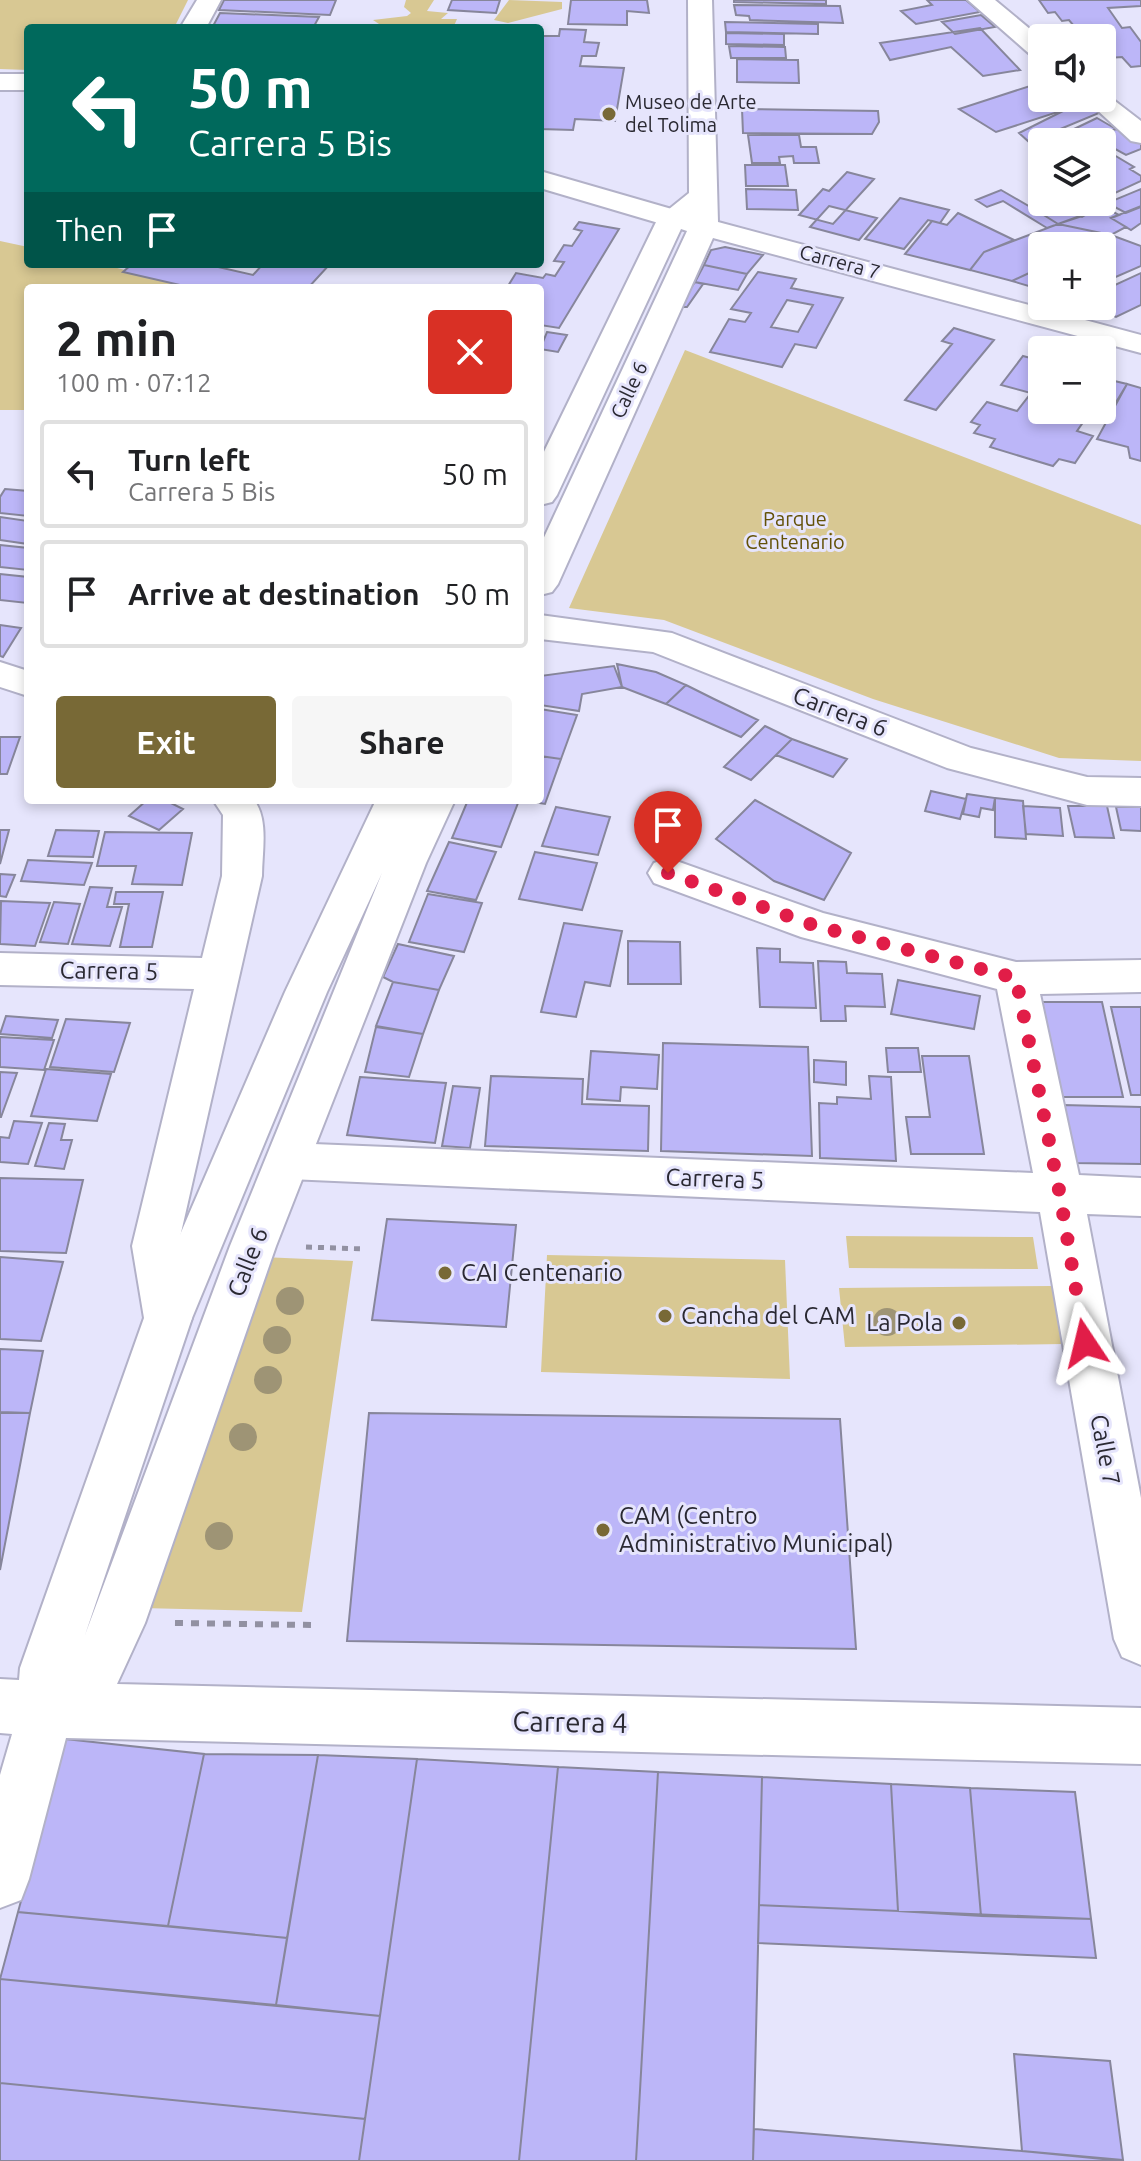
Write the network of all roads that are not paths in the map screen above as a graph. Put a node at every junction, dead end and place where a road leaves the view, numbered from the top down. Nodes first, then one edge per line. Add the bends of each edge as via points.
1 (209, 0) edge
2 (700, 0) edge
3 (980, 0) edge
4 (195, 24) edge
5 (1028, 40) edge
6 (0, 82) edge
7 (24, 82) edge
8 (1114, 112) edge
9 (1141, 135) edge
10 (544, 180) edge
11 (704, 210) junction
12 (672, 218) junction
13 (1141, 344) edge
14 (544, 487) edge
15 (544, 575) edge
16 (544, 627) edge
17 (0, 674) edge
18 (24, 683) edge
19 (1141, 792) edge
20 (236, 804) edge
21 (394, 804) edge
22 (433, 804) edge
23 (668, 873) dead end
24 (0, 969) edge
25 (217, 974) junction
26 (1141, 976) edge
27 (1016, 978) junction
28 (289, 1161) junction
29 (1060, 1195) junction
30 (1141, 1197) edge
31 (168, 1318) junction
32 (1141, 1639) edge
33 (23, 1708) edge
34 (1141, 1736) edge
35 (0, 1879) edge

1 - 4 street
2 - 11 street, Calle 6
3 - 5 street
6 - 7 street
8 - 9 street
10 - 12 street, Carrera 7
11 - 12 street, Carrera 7
11 - 13 street, Carrera 7
11 - 15 street, Calle 6
12 - 14 street, Calle 6
16 - 19 street, Carrera 6 via 659,641 961,759 1087,791
17 - 18 street
20 - 25 street via 243,813 242,876
21 - 31 street via 306,992
22 - 28 street, Calle 6
23 - 27 street via 816,926
24 - 25 street, Carrera 5
25 - 31 street via 155,1246
26 - 27 street
27 - 29 street, Calle 7
28 - 29 street, Carrera 5
28 - 33 street, Calle 6 via 100,1664
29 - 30 street, Carrera 5
29 - 32 street, Calle 7
31 - 33 street via 47,1668
33 - 34 street, Carrera 4
33 - 35 street

